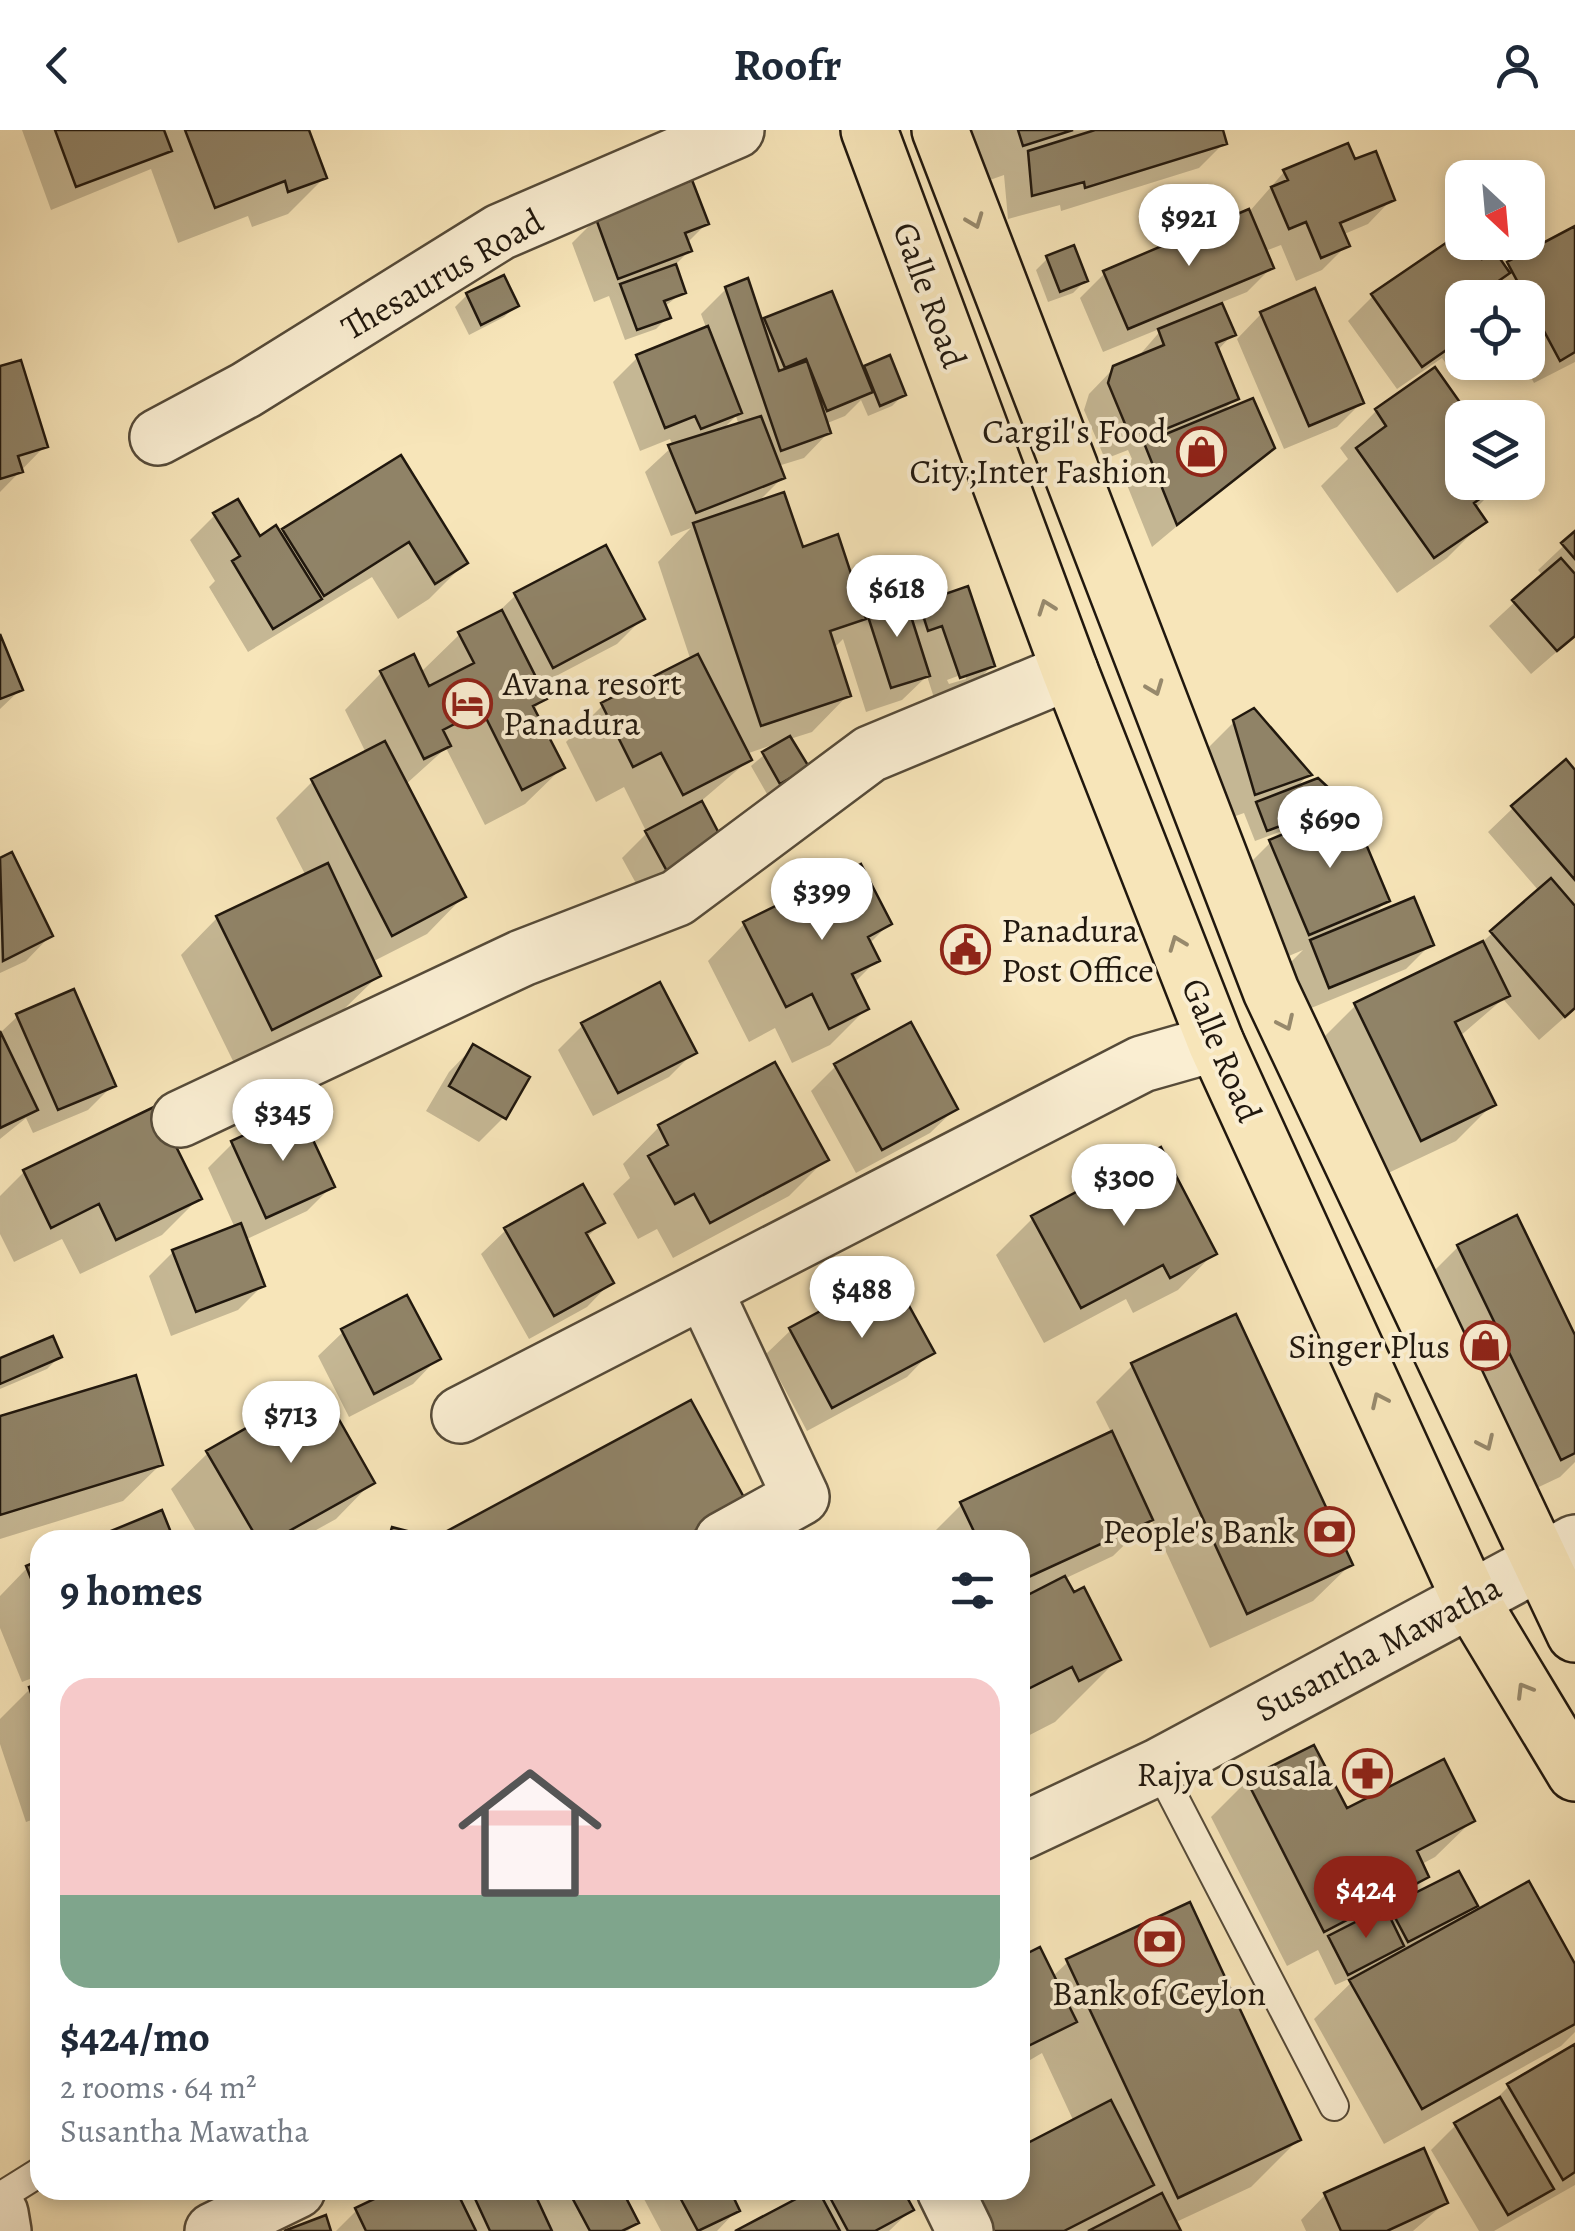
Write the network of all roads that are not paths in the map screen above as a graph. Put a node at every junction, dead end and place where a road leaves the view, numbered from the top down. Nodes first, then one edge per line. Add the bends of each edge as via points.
1 (736, 130) edge
2 (869, 130) edge
3 (940, 130) edge
4 (158, 437) dead end
5 (1070, 670) junction
6 (1216, 1043) junction
7 (180, 1119) dead end
8 (704, 1290) junction
9 (460, 1415) dead end
10 (741, 1530) edge
11 (1558, 1552) edge
12 (1469, 1597) junction
13 (1575, 1634) edge
14 (1158, 1767) junction
15 (1575, 1773) edge
16 (1030, 1827) edge
17 (1334, 2106) dead end
18 (30, 2178) edge
19 (0, 2197) edge
20 (277, 2200) edge
21 (949, 2200) edge
22 (0, 2213) edge
23 (4, 2231) edge
24 (214, 2231) edge
25 (965, 2231) edge

1 - 4 street, Thesaurus Road via 500,232
5 -> 2 highway, Galle Road
3 -> 11 highway, Galle Road via 1271,991
6 -> 5 highway, Galle Road
5 - 7 street via 870,754 677,898 522,958
6 - 8 street via 1142,1064
12 -> 6 highway, Galle Road
8 - 9 street
8 - 10 street via 801,1496
11 - 12 street, Susantha Mawatha
11 - 13 highway, Galle Road
12 - 14 street, Susantha Mawatha
15 -> 12 highway, Galle Road
14 - 16 street, Susantha Mawatha
14 - 17 lane
18 - 19 lane
20 - 24 street
21 - 25 street
22 - 23 street

